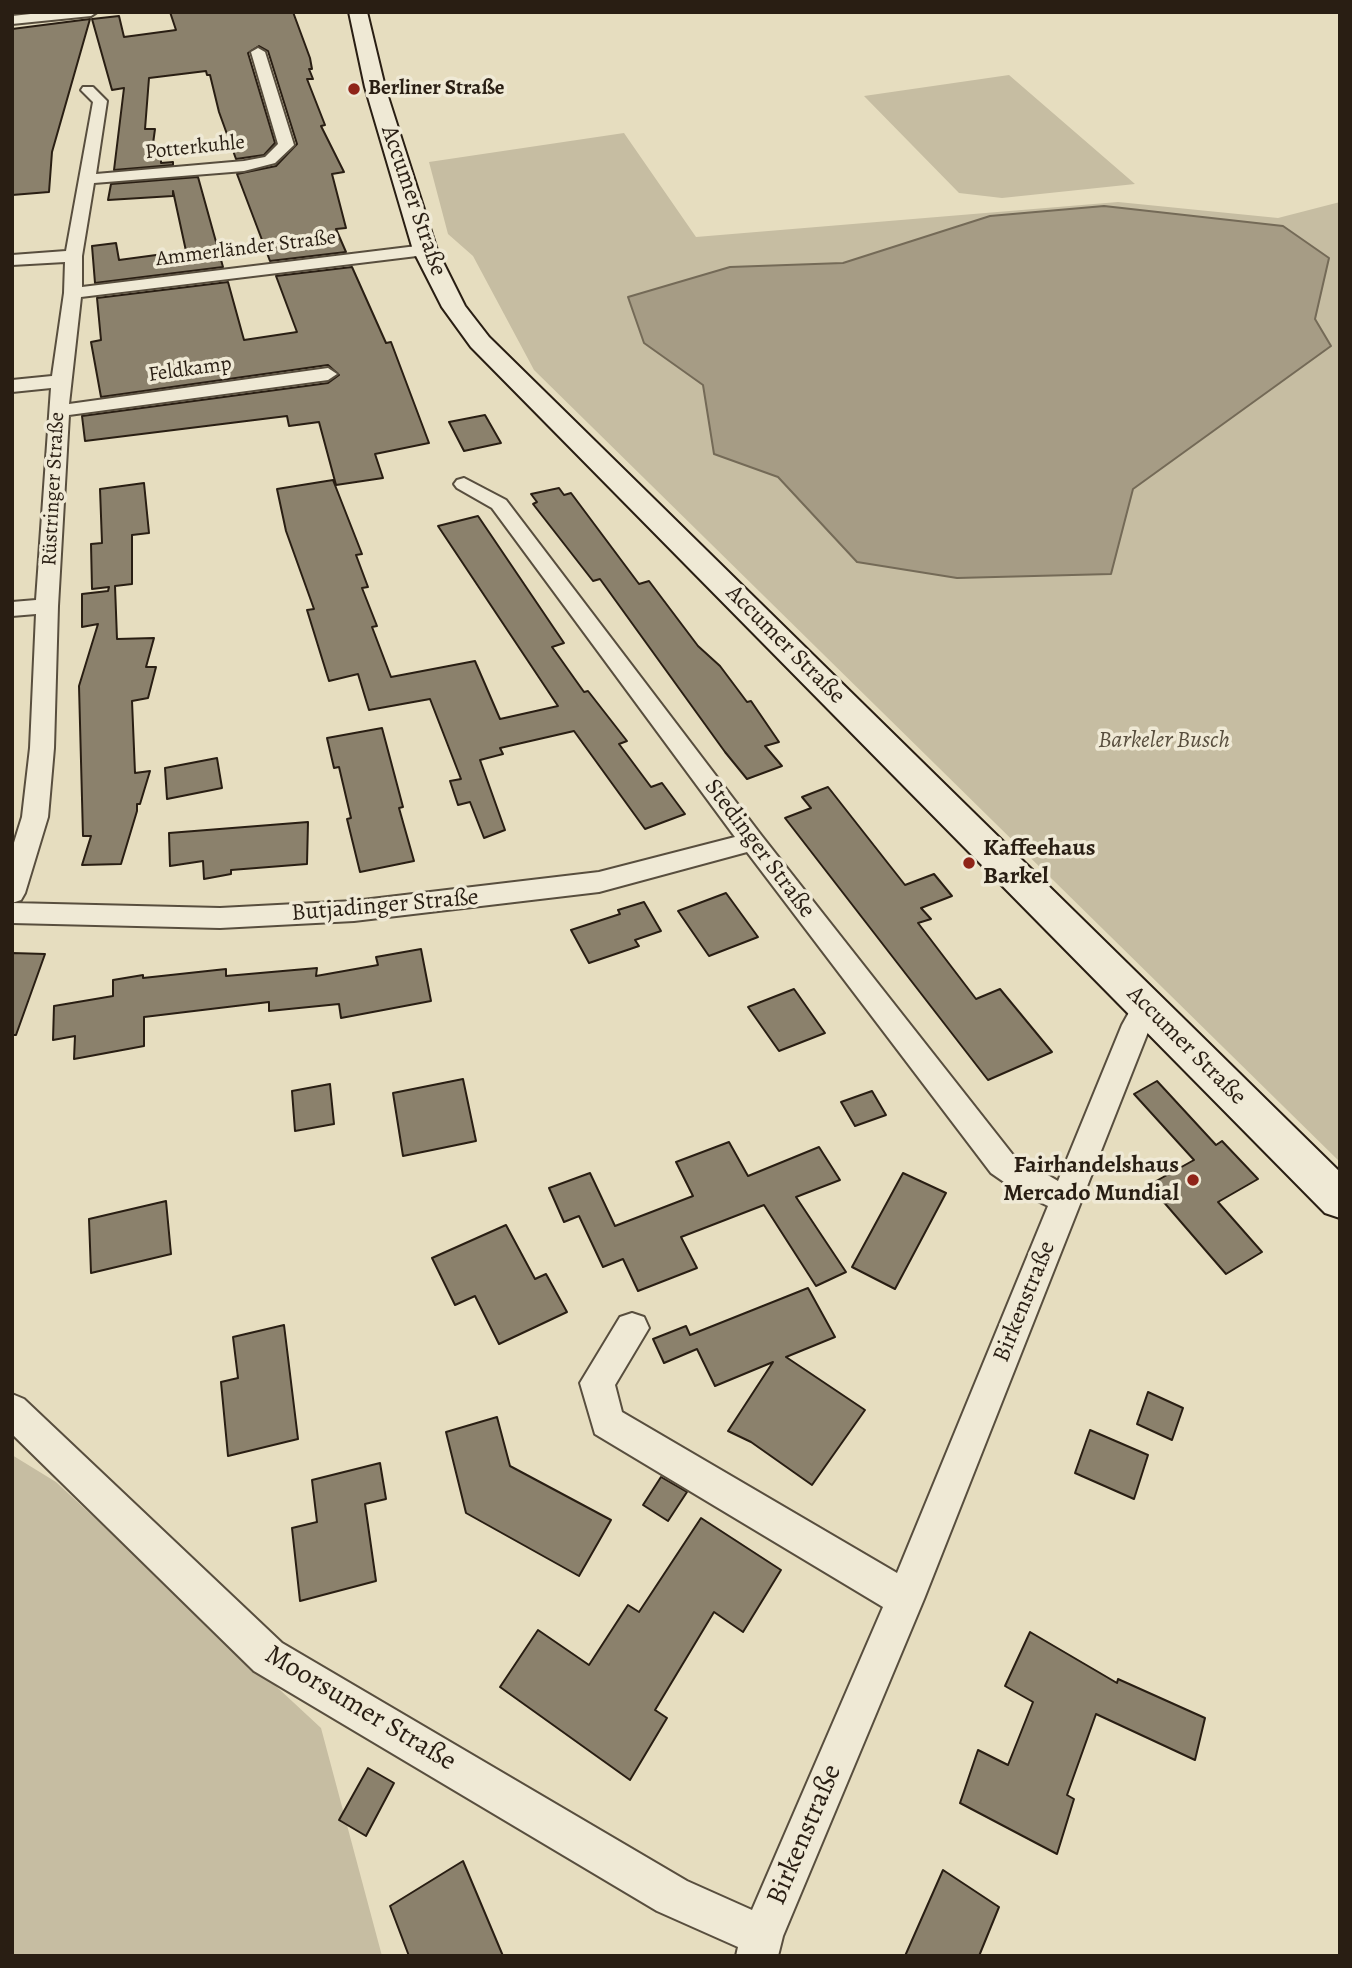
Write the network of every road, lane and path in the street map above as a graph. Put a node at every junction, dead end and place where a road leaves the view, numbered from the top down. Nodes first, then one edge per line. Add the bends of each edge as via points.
1 (91, 12) edge
2 (358, 12) edge
3 (12, 20) edge
4 (258, 52) dead end
5 (88, 90) dead end
6 (89, 179) junction
7 (425, 250) junction
8 (74, 257) junction
9 (12, 260) edge
10 (74, 293) junction
11 (328, 374) dead end
12 (61, 381) junction
13 (12, 386) edge
14 (59, 411) junction
15 (464, 484) dead end
16 (47, 606) junction
17 (12, 609) edge
18 (752, 841) junction
19 (12, 893) edge
20 (12, 913) edge
21 (1147, 1006) junction
22 (1066, 1200) junction
23 (1340, 1200) edge
24 (632, 1328) dead end
25 (12, 1410) edge
26 (905, 1599) junction
27 (760, 1946) edge

1 - 3 street
2 - 7 street, Accumer Straße via 375,87
4 - 6 street, Potterkuhle via 286,145 270,160
5 - 6 street, Rüstringer Straße via 100,101
6 - 8 street, Rüstringer Straße
7 - 10 street, Ammerländer Straße
7 - 21 street, Accumer Straße via 454,307 480,342
8 - 9 street
8 - 10 street, Rüstringer Straße
10 - 12 street, Rüstringer Straße
11 - 14 street, Feldkamp
12 - 13 street
12 - 14 street, Rüstringer Straße
14 - 16 street, Rüstringer Straße
15 - 18 street, Stedinger Straße via 499,504
16 - 17 street
16 - 19 street, Rüstringer Straße via 35,817
18 - 20 street, Butjadinger Straße via 599,882 354,911 220,918
18 - 22 street, Stedinger Straße via 1002,1164
21 - 22 street, Birkenstraße
21 - 23 street, Accumer Straße
22 - 26 street, Birkenstraße
24 - 26 street via 597,1383 607,1422
25 - 27 street, Moorsumer Straße via 268,1657
26 - 27 street, Birkenstraße

